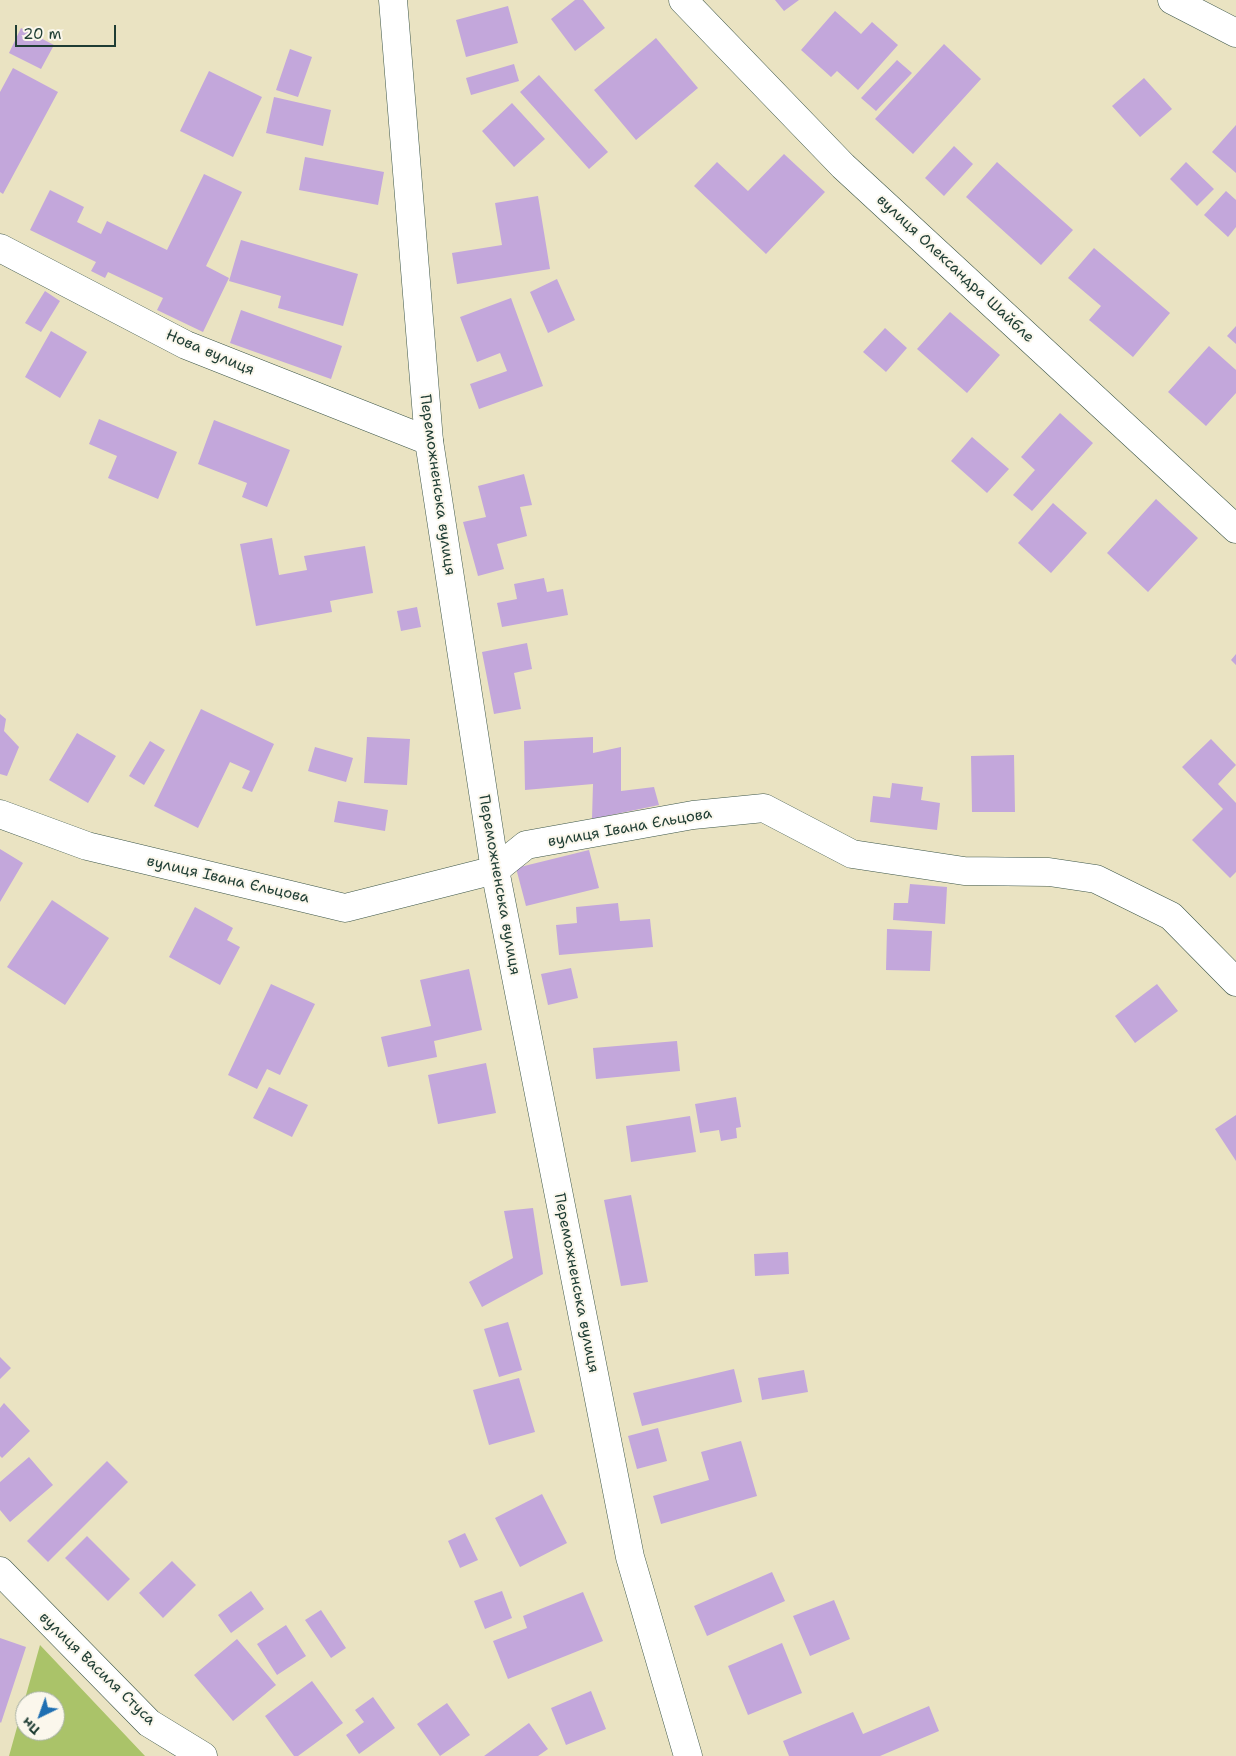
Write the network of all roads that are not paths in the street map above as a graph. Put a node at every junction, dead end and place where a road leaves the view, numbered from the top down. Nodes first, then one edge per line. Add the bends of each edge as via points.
1 (393, 0) edge
2 (683, 0) edge
3 (1172, 0) edge
4 (1236, 32) edge
5 (0, 248) edge
6 (429, 441) junction
7 (1236, 529) edge
8 (0, 814) edge
9 (495, 870) junction
10 (1236, 982) edge
11 (0, 1570) edge
12 (203, 1756) edge
13 (688, 1756) edge

1 - 6 street, Переможненська вулиця
2 - 7 street, вулиця Олександра Шайбле via 843,166
3 - 4 street
5 - 6 street, Нова вулиця via 186,345
6 - 9 street, Переможненська вулиця
8 - 9 street, вулиця Івана Єльцова via 87,846 345,908
9 - 10 street, вулиця Івана Єльцова via 526,845 693,815 764,808 852,854 964,871 1049,872 1096,879 1171,916
9 - 13 street, Переможненська вулиця via 630,1557
11 - 12 street, вулиця Василя Стуса via 149,1723

